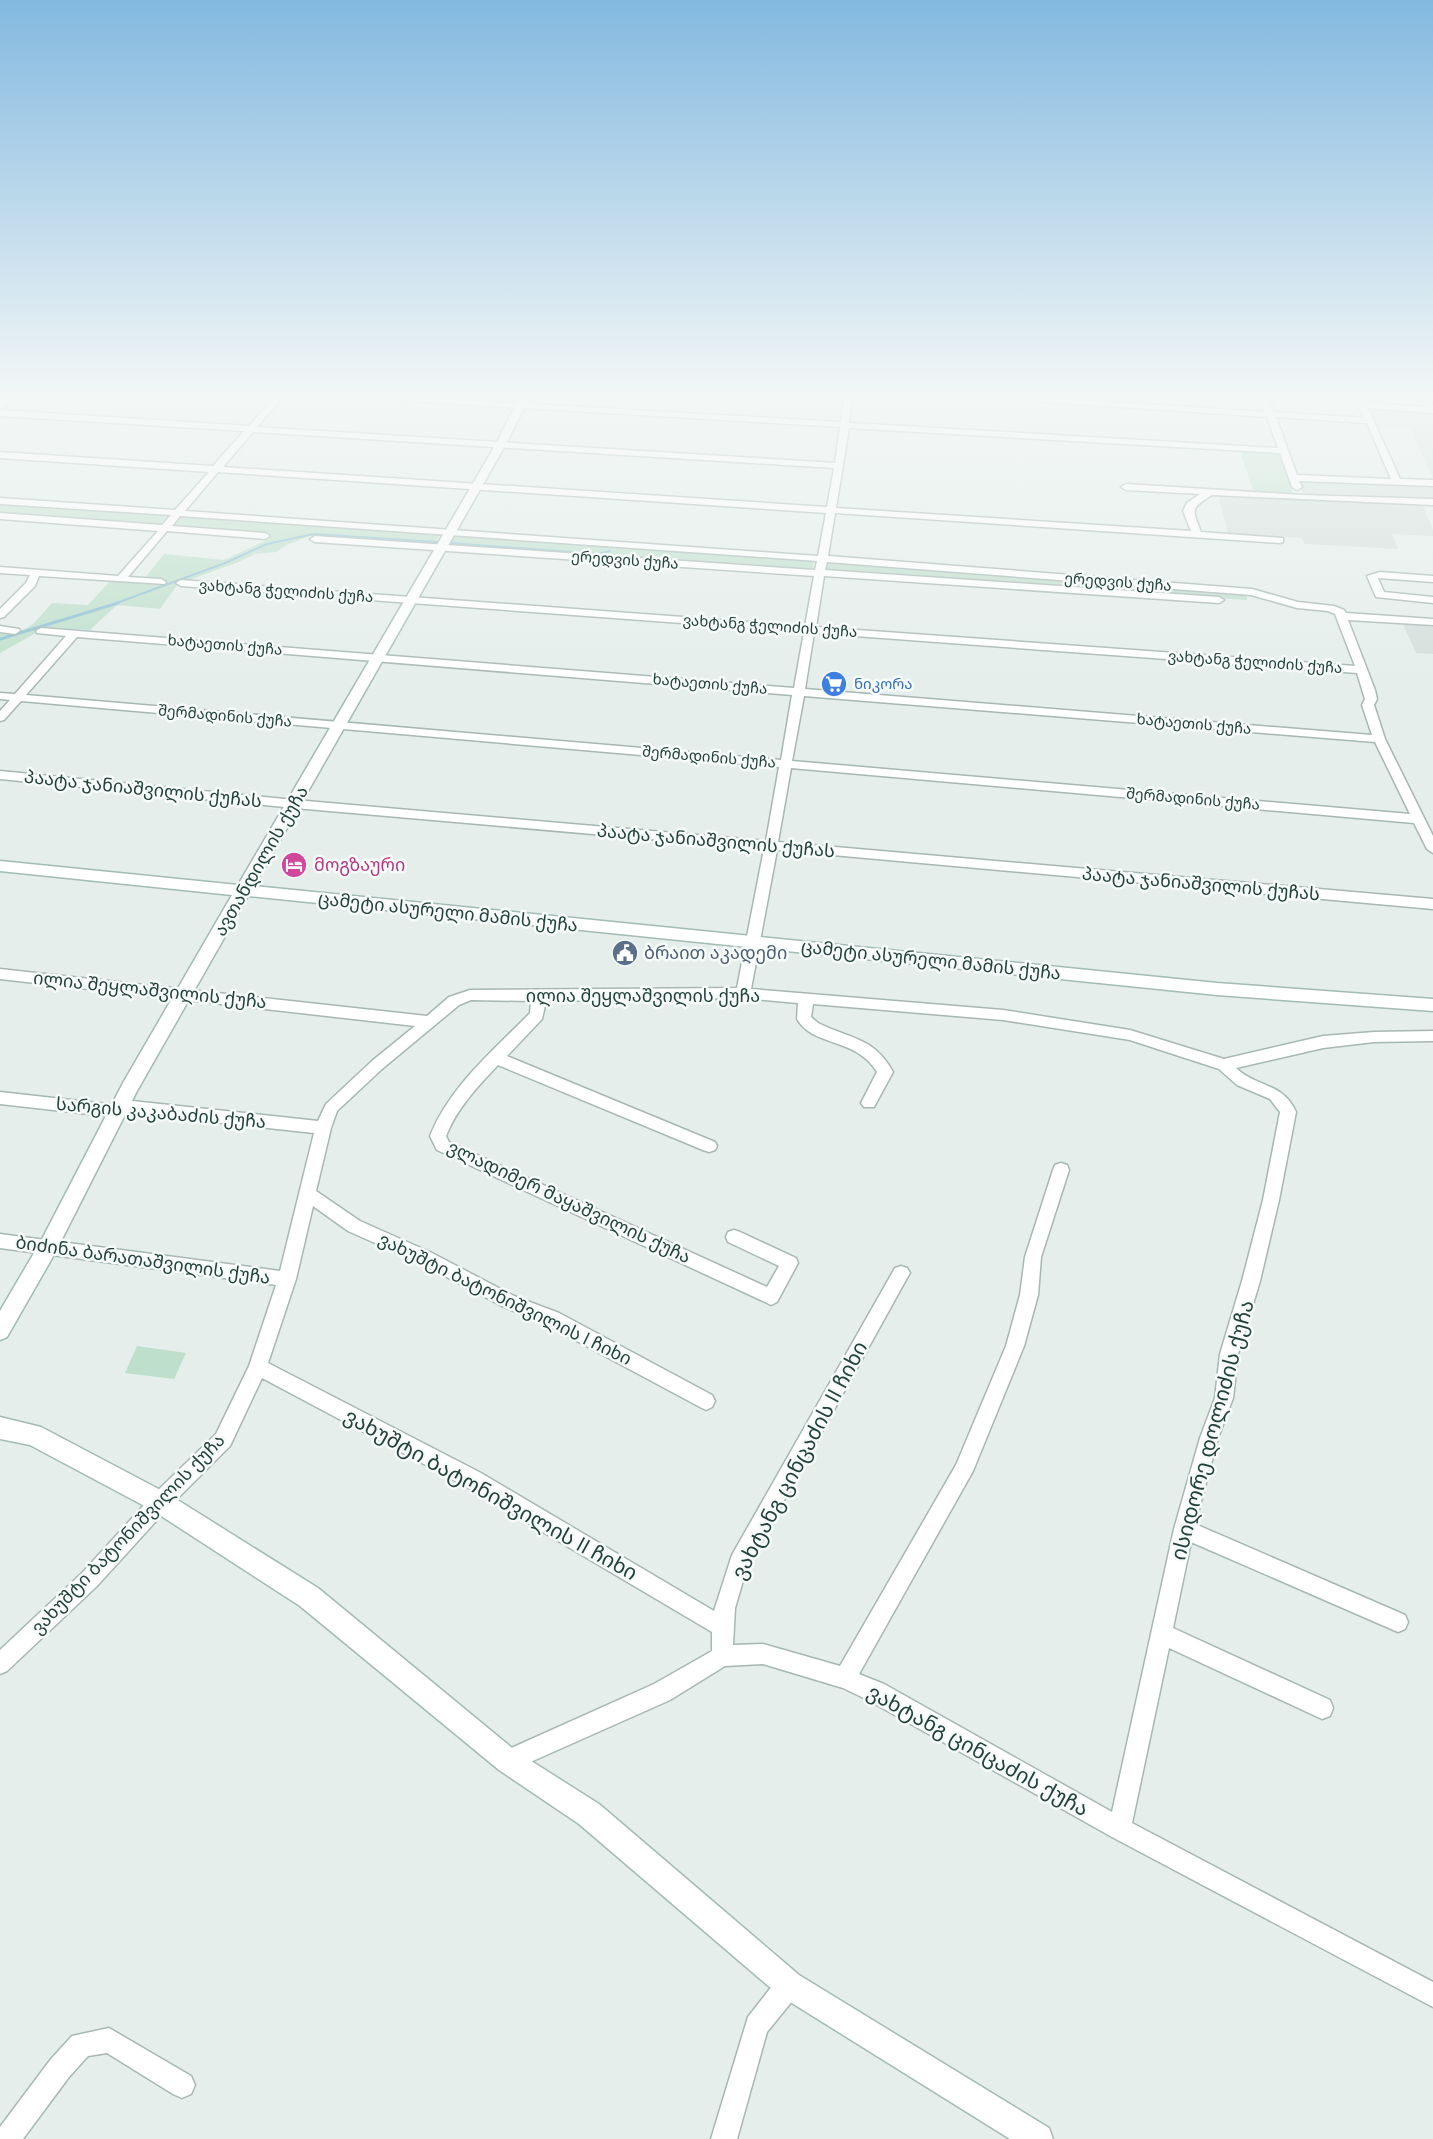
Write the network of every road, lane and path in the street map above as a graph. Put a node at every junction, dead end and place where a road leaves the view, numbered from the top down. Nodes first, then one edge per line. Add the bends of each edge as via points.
1 (194, 494) edge
2 (472, 494) edge
3 (581, 494) edge
4 (834, 494) edge
5 (1208, 494) edge
6 (1224, 494) edge
7 (1300, 494) edge
8 (1302, 498) junction
9 (0, 501) edge
10 (1433, 502) edge
11 (831, 510) junction
12 (178, 513) junction
13 (0, 516) edge
14 (165, 528) junction
15 (450, 532) junction
16 (1197, 535) junction
17 (265, 536) dead end
18 (315, 539) dead end
19 (1280, 540) dead end
20 (441, 547) junction
21 (822, 559) junction
22 (0, 570) edge
23 (36, 572) junction
24 (820, 574) junction
25 (121, 579) junction
26 (1433, 579) edge
27 (160, 582) dead end
28 (181, 583) dead end
29 (1275, 598) junction
30 (410, 599) junction
31 (1433, 600) edge
32 (0, 615) edge
33 (1341, 616) junction
34 (1433, 622) edge
35 (0, 629) edge
36 (810, 629) junction
37 (15, 631) dead end
38 (41, 631) dead end
39 (75, 633) junction
40 (377, 657) junction
41 (1360, 670) junction
42 (799, 691) junction
43 (0, 696) edge
44 (17, 698) junction
45 (0, 718) edge
46 (338, 726) junction
47 (1379, 739) junction
48 (786, 764) junction
49 (0, 775) edge
50 (295, 804) junction
51 (1418, 819) junction
52 (771, 846) junction
53 (1433, 849) edge
54 (0, 866) edge
55 (244, 892) junction
56 (1433, 904) edge
57 (754, 942) junction
58 (0, 974) edge
59 (742, 993) junction
60 (182, 994) junction
61 (539, 996) junction
62 (806, 999) junction
63 (1433, 1005) edge
64 (430, 1022) junction
65 (1433, 1036) edge
66 (495, 1057) junction
67 (1224, 1065) junction
68 (0, 1098) edge
69 (869, 1103) dead end
70 (116, 1112) junction
71 (323, 1128) junction
72 (709, 1146) dead end
73 (1061, 1170) dead end
74 (308, 1194) junction
75 (734, 1237) dead end
76 (0, 1241) edge
77 (48, 1247) junction
78 (901, 1273) dead end
79 (287, 1280) junction
80 (0, 1330) edge
81 (258, 1367) junction
82 (706, 1401) dead end
83 (0, 1428) edge
84 (160, 1503) junction
85 (1184, 1529) junction
86 (1398, 1622) dead end
87 (721, 1626) junction
88 (1163, 1634) junction
89 (723, 1656) junction
90 (0, 1664) edge
91 (845, 1678) junction
92 (1322, 1708) dead end
93 (508, 1761) junction
94 (1120, 1829) junction
95 (789, 1985) junction
96 (1433, 1995) edge
97 (182, 2085) dead end
98 (7, 2139) edge
99 (724, 2139) edge
100 (1038, 2139) edge

1 - 12 street
2 - 15 street, ავთანდილის ქუჩა
3 - 11 street
4 - 11 street
5 - 16 street via 1190,505 1188,511
6 - 8 street
7 - 8 street
8 - 10 street
9 - 12 street, ერედვის ქუჩა
11 - 16 street
11 - 21 street
12 - 14 street
12 - 15 street, ერედვის ქუჩა
13 - 14 street
14 - 17 street
14 - 25 street
15 - 20 street, ავთანდილის ქუჩა
15 - 21 street, ერედვის ქუჩა
16 - 19 street
18 - 20 street, ერედვის ქუჩა
20 - 24 street, ერედვის ქუჩა
20 - 30 street, ავთანდილის ქუჩა
21 - 24 street
21 - 29 street, ერედვის ქუჩა via 1252,592
22 - 23 street
23 - 25 street
23 - 32 street via 31,584
24 - 29 street, ერედვის ქუჩა via 1257,602
24 - 36 street
25 - 27 street
26 - 31 street via 1372,576 1378,592 1389,597
28 - 30 street, ვახტანგ ჭელიძის ქუჩა
29 - 33 street via 1330,608
30 - 36 street, ვახტანგ ჭელიძის ქუჩა
30 - 40 street, ავთანდილის ქუჩა
33 - 34 street
33 - 41 street
35 - 37 street
36 - 41 street, ვახტანგ ჭელიძის ქუჩა
36 - 42 street
38 - 39 street, ხატაეთის ქუჩა
39 - 40 street, ხატაეთის ქუჩა
39 - 44 street
40 - 42 street, ხატაეთის ქუჩა
40 - 46 street, ავთანდილის ქუჩა
41 - 47 street via 1369,690 1368,705
42 - 47 street, ხატაეთის ქუჩა
42 - 48 street
43 - 44 street, შერმადინის ქუჩა
44 - 45 street
44 - 46 street, შერმადინის ქუჩა
46 - 48 street, შერმადინის ქუჩა
46 - 50 street, ავთანდილის ქუჩა
47 - 51 street
48 - 51 street, შერმადინის ქუჩა
48 - 52 street
49 - 50 street, პაატა ჯანიაშვილის ქუჩას
50 - 52 street, პაატა ჯანიაშვილის ქუჩას
50 - 55 street, ავთანდილის ქუჩა
51 - 53 street
52 - 56 street, პაატა ჯანიაშვილის ქუჩას
52 - 57 street
54 - 55 street, ცამეტი ასურელი მამის ქუჩა
55 - 57 street, ცამეტი ასურელი მამის ქუჩა
55 - 60 street, ავთანდილის ქუჩა
57 - 59 street
57 - 63 street, ცამეტი ასურელი მამის ქუჩა via 1216,989
58 - 60 street, ილია შეყლაშვილის ქუჩა
59 - 61 street, ილია შეყლაშვილის ქუჩა
59 - 62 street, ილია შეყლაშვილის ქუჩა
60 - 64 street, ილია შეყლაშვილის ქუჩა
60 - 70 street, ავთანდილის ქუჩა
61 - 64 street, ილია შეყლაშვილის ქუჩა via 470,995 454,1001
61 - 66 street, ვლადიმერ მაყაშვილის ქუჩა via 537,1015
62 - 67 street, ილია შეყლაშვილის ქუჩა via 1052,1022 1130,1035
62 - 69 street via 804,1019 811,1027 866,1048 882,1066 885,1072
64 - 71 street, ვახუშტი ბატონიშვილის ქუჩა via 331,1108
65 - 67 street via 1323,1042
66 - 72 street
66 - 75 street, ვლადიმერ მაყაშვილის ქუჩა via 446,1116 438,1136 443,1146 771,1297 790,1263
67 - 85 street, ისიდორე დოლიძის ქუჩა via 1243,1082 1278,1096 1288,1112 1271,1200 1229,1354 1224,1398
68 - 70 street, სარგის კაკაბაძის ქუჩა
70 - 71 street, სარგის კაკაბაძის ქუჩა via 132,1107
70 - 77 street, ავთანდილის ქუჩა
71 - 74 street, ვახუშტი ბატონიშვილის ქუჩა
73 - 91 street via 1033,1257 1029,1295 1015,1346 963,1471
74 - 79 street, ვახუშტი ბატონიშვილის ქუჩა
74 - 82 street, ვახუშტი ბატონიშვილის I ჩიხი via 354,1226 553,1319
76 - 77 street, ბიძინა ბარათაშვილის ქუჩა
77 - 79 street, ბიძინა ბარათაშვილის ქუჩა
77 - 80 street, ავთანდილის ქუჩა
78 - 87 street, ვახტანგ ცინცაძის II ჩიხი via 739,1562
79 - 81 street, ვახუშტი ბატონიშვილის ქუჩა
81 - 84 street, ვახუშტი ბატონიშვილის ქუჩა via 223,1440
81 - 87 street, ვახუშტი ბატონიშვილის II ჩიხი via 474,1480
83 - 84 street via 33,1435
84 - 90 street, ვახუშტი ბატონიშვილის ქუჩა via 90,1579
84 - 93 street via 309,1597
85 - 86 street
85 - 88 street, ისიდორე დოლიძის ქუჩა
87 - 89 street, ვახტანგ ცინცაძის II ჩიხი
88 - 92 street
88 - 94 street, ისიდორე დოლიძის ქუჩა
89 - 91 street, ვახტანგ ცინცაძის ქუჩა via 763,1654
89 - 93 street, ვახტანგ ცინცაძის ქუჩა via 662,1692
91 - 94 street, ვახტანგ ცინცაძის ქუჩა
93 - 95 street via 589,1814
94 - 96 street, ვახტანგ ცინცაძის ქუჩა
95 - 99 street via 757,2026
95 - 100 street
97 - 98 street via 109,2040 81,2045

